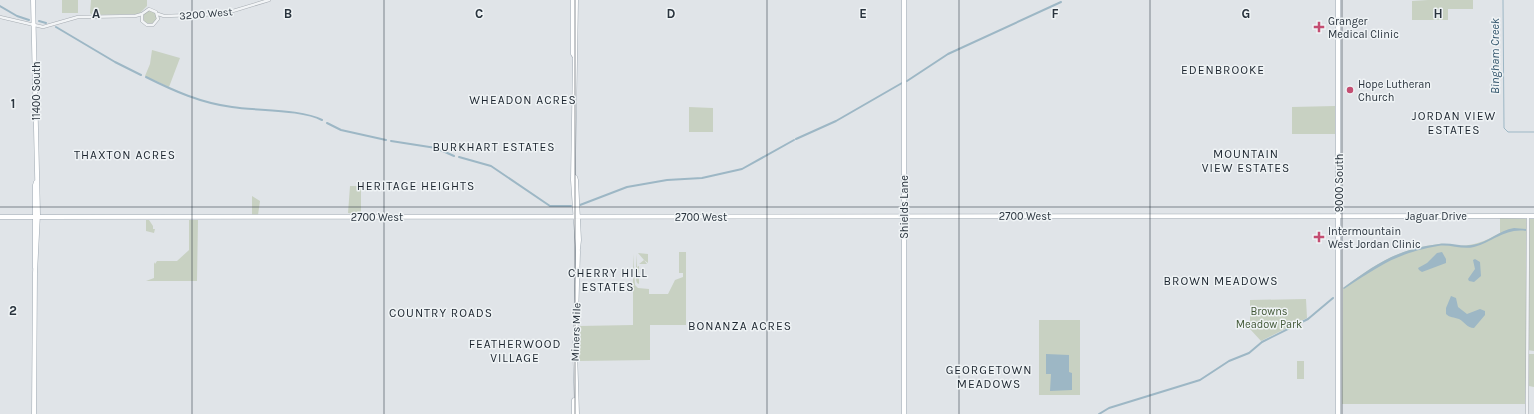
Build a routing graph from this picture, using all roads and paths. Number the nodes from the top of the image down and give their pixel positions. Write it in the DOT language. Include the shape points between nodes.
graph roads {
  1 [pos="33,0"];
  2 [pos="269,0"];
  3 [pos="573,0"];
  4 [pos="576,0"];
  5 [pos="904,0"];
  6 [pos="1338,0"];
  7 [pos="142,14"];
  8 [pos="157,14"];
  9 [pos="135,16"];
  10 [pos="164,16"];
  11 [pos="0,17"];
  12 [pos="141,19"];
  13 [pos="158,19"];
  14 [pos="35,26"];
  15 [pos="575,57"];
  16 [pos="577,216"];
  17 [pos="904,216"];
  18 [pos="1339,216"];
  19 [pos="1528,216"];
  20 [pos="1534,216"];
  21 [pos="0,217"];
  22 [pos="36,217"];
  23 [pos="575,393"];
  24 [pos="34,414"];
  25 [pos="574,414"];
  26 [pos="577,414"];
  27 [pos="904,414"];
  28 [pos="1338,414"];
  29 [pos="1527,414"];
  1 -- 14 [label="main road, 11400 South"];
  2 -- 10 [label="street, 3200 West" via="223,14"];
  3 -- 15 [label="main road"];
  4 -- 15 [label="main road"];
  5 -- 17 [label="main road, Shields Lane"];
  6 -- 18 [label="main road, 9000 South"];
  7 -- 8 [label="street, 3200 West" via="149,9"];
  7 -- 9 [label="street, 3200 West"];
  7 -- 12 [label="street"];
  8 -- 10 [label="street, 3200 West"];
  8 -- 13 [label="street"];
  9 -- 12 [label="street, 3200 West"];
  9 -- 14 [label="street, 3200 West" via="78,17 50,26"];
  10 -- 13 [label="street, 3200 West"];
  11 -- 14 [label="street, 3200 West"];
  12 -- 13 [label="street, 3200 West" via="150,26"];
  14 -- 22 [label="main road, 11400 South" via="38,185"];
  15 -- 16 [label="main road, Miners Mile" via="573,184"];
  16 -- 17 [label="main road, 2700 West"];
  16 -- 22 [label="main road, 2700 West"];
  16 -- 23 [label="main road, Miners Mile"];
  17 -- 18 [label="main road, 2700 West"];
  17 -- 27 [label="main road, Shields Lane"];
  18 -- 19 [label="main road, Jaguar Drive"];
  18 -- 28 [label="main road, 9000 South"];
  19 -- 20 [label="main road, Jaguar Drive"];
  19 -- 29 [label="street"];
  21 -- 22 [label="main road, 2700 West"];
  22 -- 24 [label="main road, 11400 South"];
  23 -- 25 [label="main road"];
  23 -- 26 [label="main road, Miners Mile"];
}
